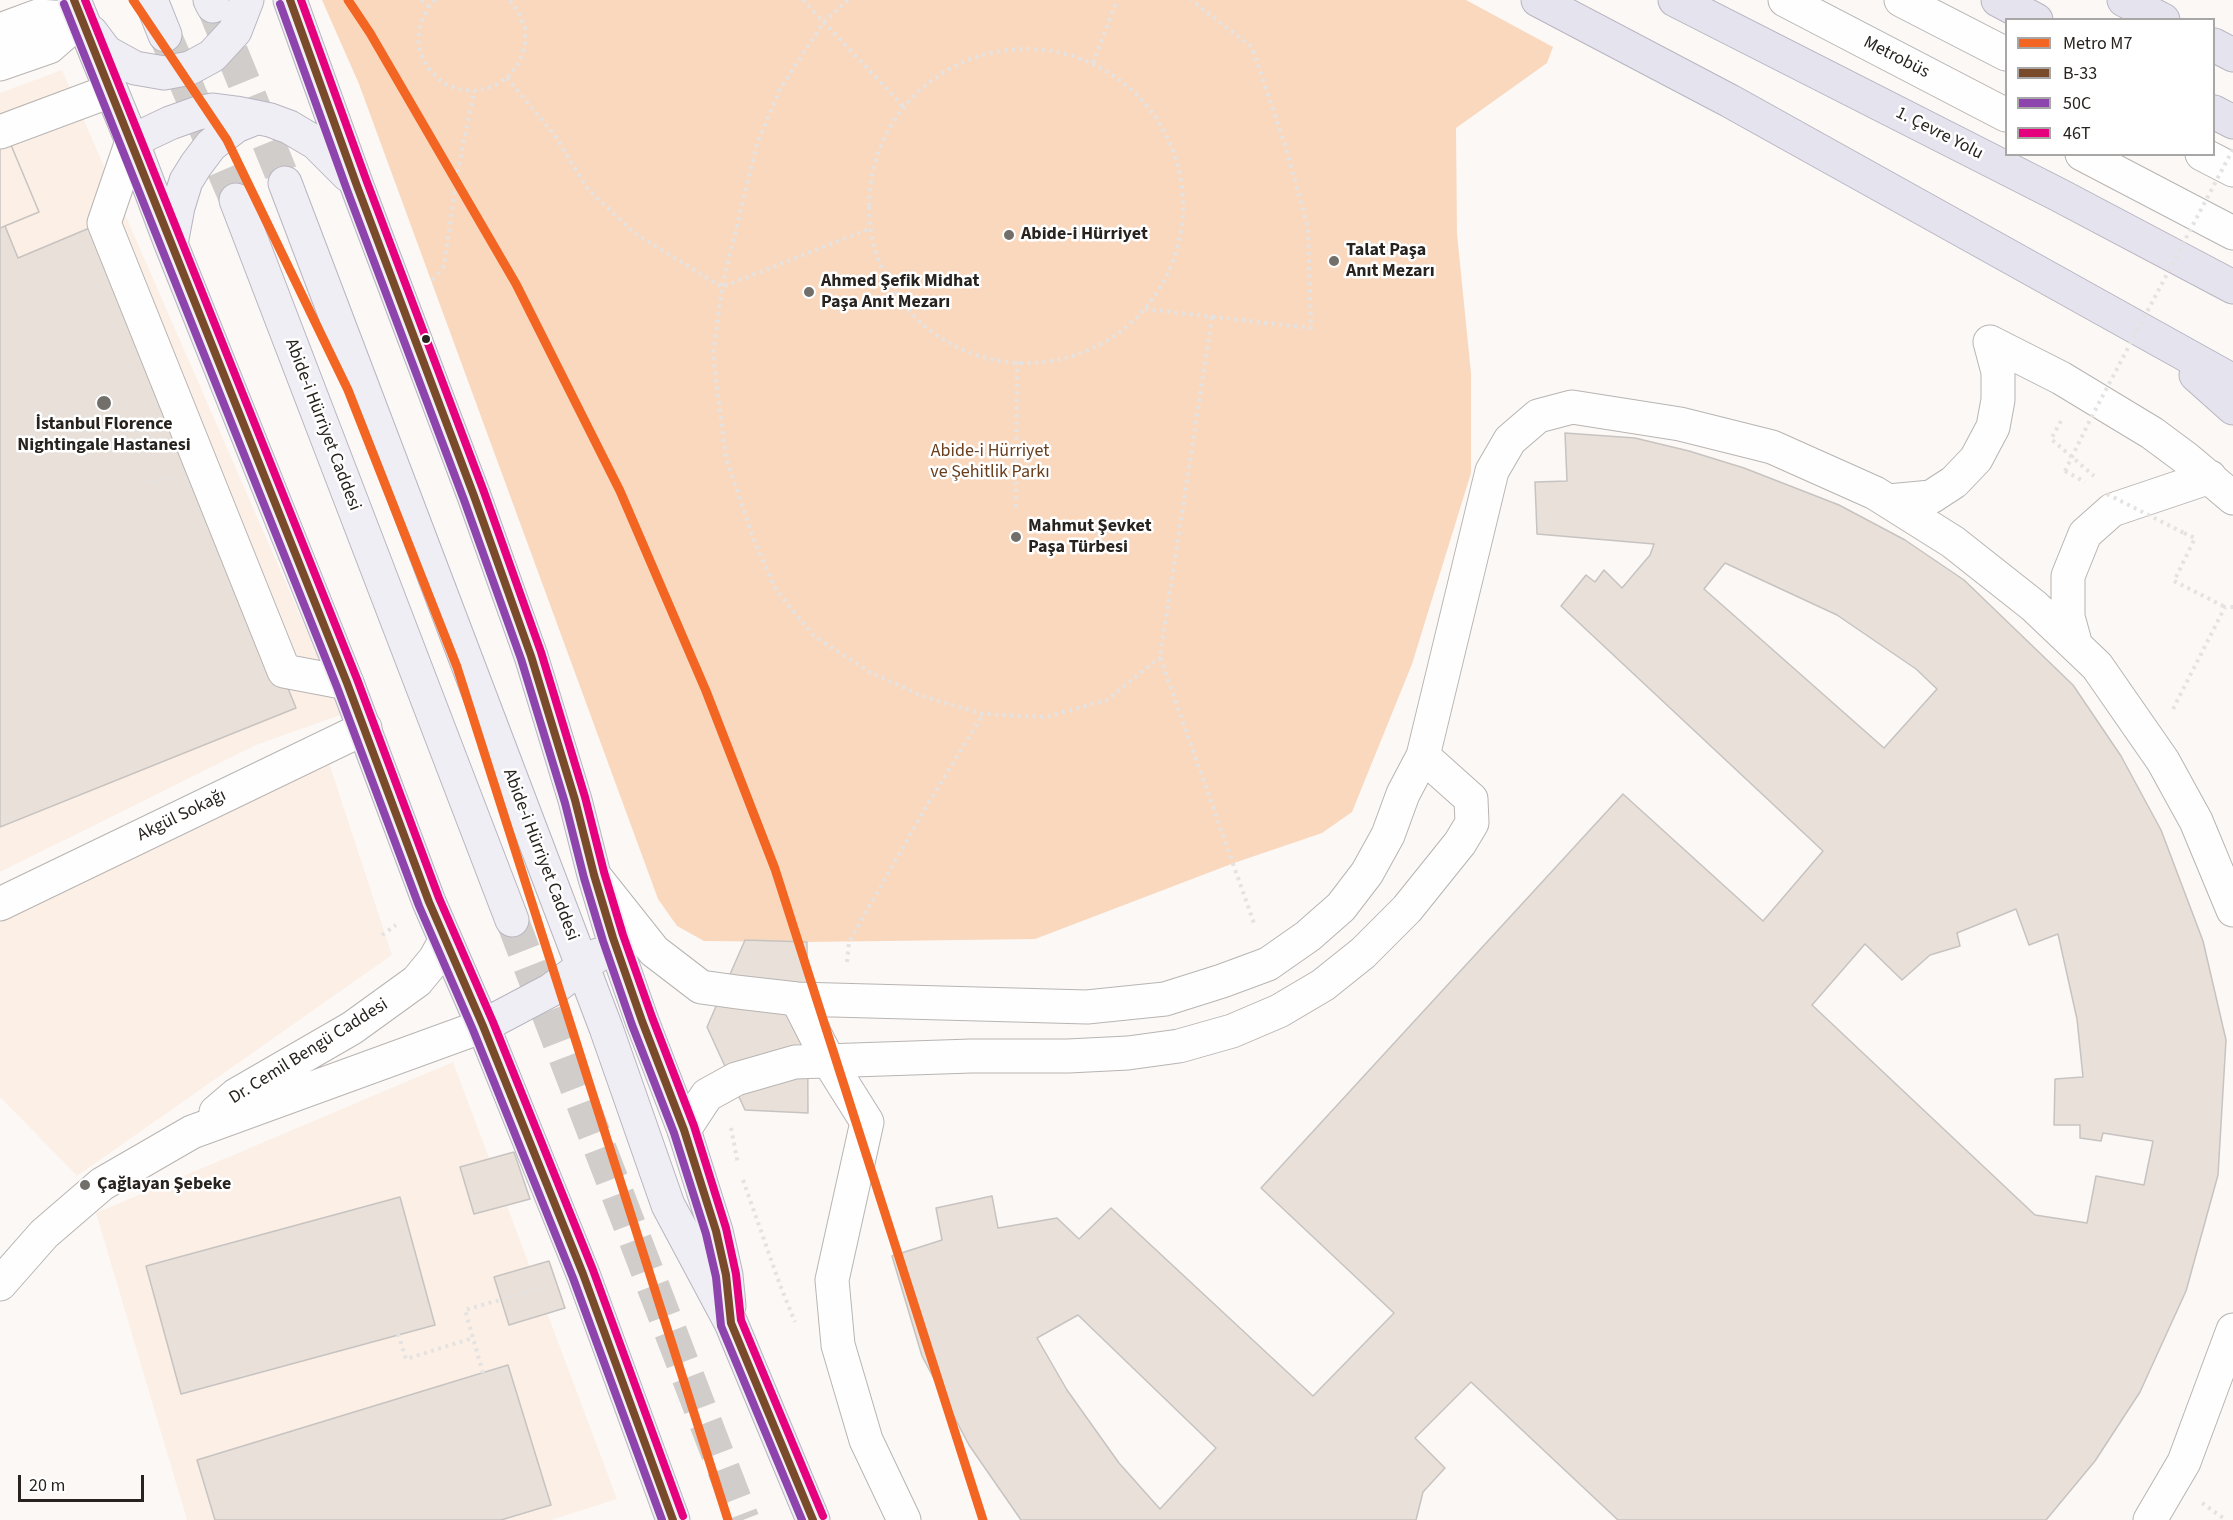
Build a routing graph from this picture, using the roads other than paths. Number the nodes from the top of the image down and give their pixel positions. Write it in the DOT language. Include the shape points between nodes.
graph roads {
  1 [pos="151,0"];
  2 [pos="248,0"];
  3 [pos="290,0"];
  4 [pos="1512,0"];
  5 [pos="1538,0"];
  6 [pos="1675,0"];
  7 [pos="1785,0"];
  8 [pos="1901,0"];
  9 [pos="1998,0"];
  10 [pos="2124,0"];
  11 [pos="78,9"];
  12 [pos="2032,18"];
  13 [pos="2159,18"];
  14 [pos="1590,28"];
  15 [pos="0,30"];
  16 [pos="165,35"];
  17 [pos="2215,46"];
  18 [pos="2005,53"];
  19 [pos="2233,55"];
  20 [pos="0,64"];
  21 [pos="110,91"];
  22 [pos="2215,113"];
  23 [pos="2005,114"];
  24 [pos="255,118"];
  25 [pos="2233,122"];
  26 [pos="0,132"];
  27 [pos="132,141"];
  28 [pos="2086,156"];
  29 [pos="2206,156"];
  30 [pos="2233,170"];
  31 [pos="285,183"];
  32 [pos="357,186"];
  33 [pos="236,200"];
  34 [pos="2233,233"];
  35 [pos="171,244"];
  36 [pos="2233,287"];
  37 [pos="2159,341"];
  38 [pos="2233,381"];
  39 [pos="2233,408"];
  40 [pos="2221,488"];
  41 [pos="1888,501"];
  42 [pos="2076,646"];
  43 [pos="347,683"];
  44 [pos="364,728"];
  45 [pos="1423,756"];
  46 [pos="594,875"];
  47 [pos="0,904"];
  48 [pos="2233,910"];
  49 [pos="512,920"];
  50 [pos="613,938"];
  51 [pos="445,941"];
  52 [pos="583,968"];
  53 [pos="797,999"];
  54 [pos="483,1026"];
  55 [pos="828,1060"];
  56 [pos="684,1130"];
  57 [pos="192,1132"];
  58 [pos="0,1284"];
  59 [pos="730,1323"];
  60 [pos="2233,1330"];
  61 [pos="673,1520"];
  62 [pos="813,1520"];
  63 [pos="904,1520"];
  64 [pos="2150,1520"];
  1 -- 16 [label="main road"];
  2 -- 11 [label="main road" via="235,31 212,56 190,68 164,73 135,68 106,52"];
  3 -- 32 [label="main road"];
  4 -- 14 [label="highway"];
  5 -- 14 [label="highway"];
  6 -- 36 [label="highway, 1. Çevre Yolu"];
  7 -- 23 [label="street, Metrobüs"];
  8 -- 18 [label="street"];
  9 -- 12 [label="highway"];
  10 -- 13 [label="highway"];
  11 -- 15 [label="street" via="38,16"];
  11 -- 20 [label="street" via="49,47"];
  11 -- 21 [label="main road"];
  14 -- 37 [label="highway" via="1730,101"];
  17 -- 19 [label="highway"];
  21 -- 26 [label="street"];
  21 -- 27 [label="main road"];
  22 -- 25 [label="highway"];
  24 -- 27 [label="main road" via="213,110"];
  24 -- 32 [label="main road" via="289,127 316,143"];
  24 -- 35 [label="main road" via="236,126 211,145 196,165 186,181"];
  27 -- 35 [label="main road"];
  27 -- 43 [label="street" via="104,223 284,671"];
  28 -- 34 [label="street"];
  29 -- 30 [label="street"];
  31 -- 52 [label="main road, Abide-i Hürriyet Caddesi"];
  32 -- 46 [label="main road" via="531,656"];
  33 -- 49 [label="main road, Abide-i Hürriyet Caddesi"];
  35 -- 43 [label="main road"];
  37 -- 38 [label="highway"];
  37 -- 39 [label="highway"];
  40 -- 41 [label="street" via="2152,433 2061,378 1990,342 1998,372 1998,400 1993,427 1976,459 1954,482 1931,497"];
  40 -- 42 [label="street" via="2112,510 2085,534 2068,576 2068,617"];
  41 -- 42 [label="street" via="1953,542 2034,606"];
  41 -- 45 [label="street" via="1772,447 1680,424 1572,407 1538,416 1510,440 1492,471"];
  42 -- 48 [label="street" via="2097,666 2154,747 2196,821"];
  43 -- 44 [label="main road"];
  44 -- 47 [label="street, Akgül Sokağı"];
  44 -- 51 [label="main road"];
  45 -- 53 [label="street" via="1367,873 1341,907 1268,964 1165,999 1087,1007"];
  45 -- 55 [label="street" via="1471,799 1472,823 1407,909 1363,953 1323,986 1279,1011 1232,1031 1179,1046 1128,1053"];
  46 -- 50 [label="main road"];
  46 -- 53 [label="street" via="654,951 701,987"];
  50 -- 52 [label="main road"];
  50 -- 56 [label="main road"];
  51 -- 54 [label="main road"];
  51 -- 57 [label="street, Dr. Cemil Bengü Caddesi" via="417,981 352,1028 236,1095"];
  52 -- 54 [label="main road"];
  52 -- 59 [label="main road, Abide-i Hürriyet Caddesi" via="668,1205"];
  53 -- 55 [label="street"];
  54 -- 57 [label="street, Dr. Cemil Bengü Caddesi"];
  54 -- 61 [label="main road" via="586,1283"];
  55 -- 56 [label="street" via="795,1062 736,1079 706,1095"];
  55 -- 63 [label="street" via="867,1122 832,1280 838,1344 866,1440"];
  56 -- 59 [label="main road" via="716,1232 726,1275"];
  57 -- 58 [label="street, Dr. Cemil Bengü Caddesi" via="102,1184 44,1234"];
  59 -- 62 [label="main road, Abide-i Hürriyet Caddesi"];
  60 -- 64 [label="street" via="2184,1462"];
}
